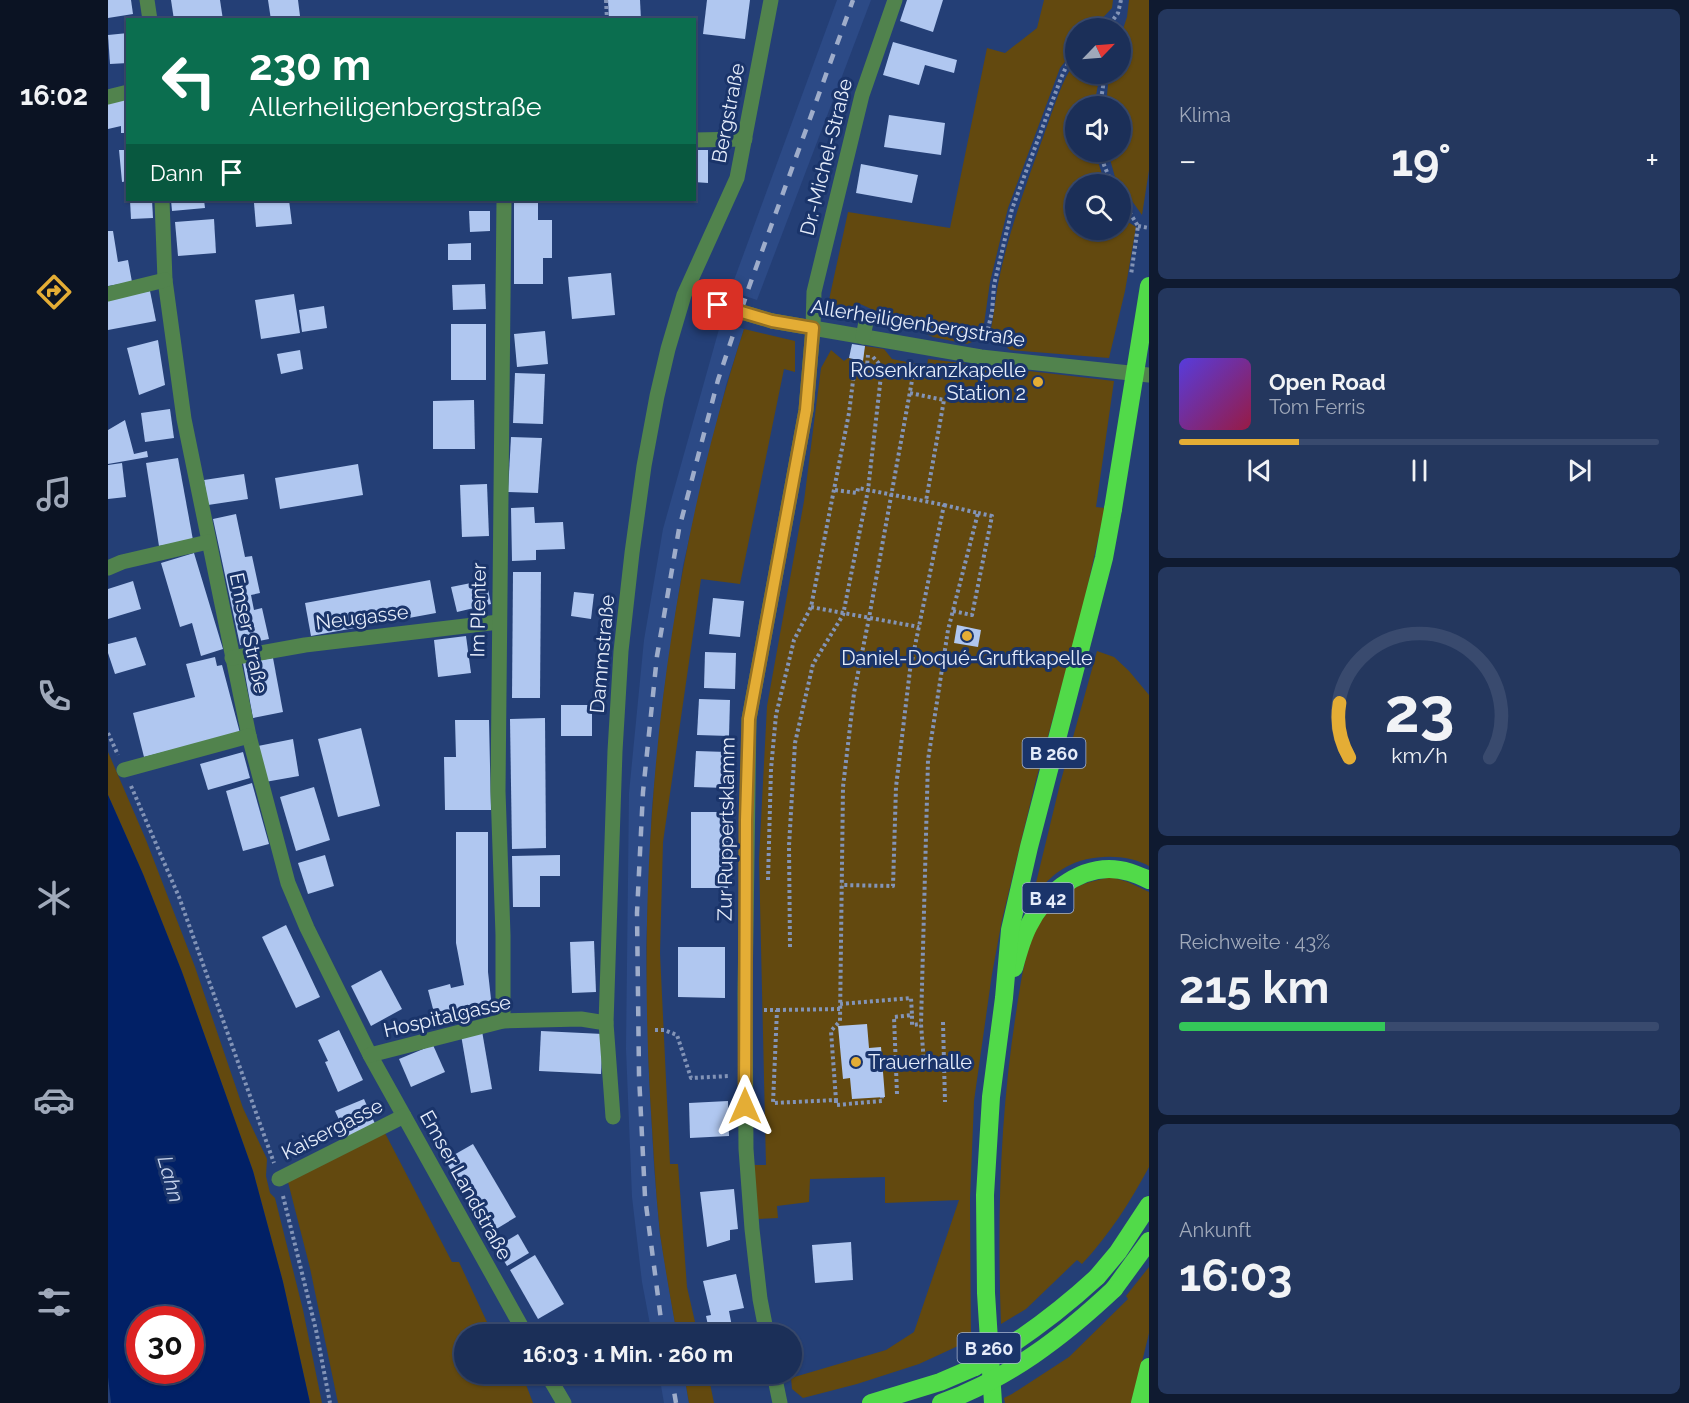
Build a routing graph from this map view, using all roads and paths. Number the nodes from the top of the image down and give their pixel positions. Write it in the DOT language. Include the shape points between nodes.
graph roads {
  1 [pos="147,0"];
  2 [pos="606,0"];
  3 [pos="771,0"];
  4 [pos="895,0"];
  5 [pos="1121,0"];
  6 [pos="150,18"];
  7 [pos="607,18"];
  8 [pos="1116,18"];
  9 [pos="1065,69"];
  10 [pos="126,92"];
  11 [pos="108,97"];
  12 [pos="745,139"];
  13 [pos="696,140"];
  14 [pos="162,201"];
  15 [pos="504,201"];
  16 [pos="1131,215"];
  17 [pos="1149,228"];
  18 [pos="165,280"];
  19 [pos="1149,286"];
  20 [pos="108,294"];
  21 [pos="684,295"];
  22 [pos="813,328"];
  23 [pos="918,346"];
  24 [pos="981,357"];
  25 [pos="882,367"];
  26 [pos="914,375"];
  27 [pos="1149,375"];
  28 [pos="910,393"];
  29 [pos="835,489"];
  30 [pos="868,490"];
  31 [pos="892,495"];
  32 [pos="926,501"];
  33 [pos="944,505"];
  34 [pos="978,513"];
  35 [pos="208,542"];
  36 [pos="108,568"];
  37 [pos="811,607"];
  38 [pos="953,611"];
  39 [pos="843,615"];
  40 [pos="869,618"];
  41 [pos="499,621"];
  42 [pos="919,627"];
  43 [pos="948,633"];
  44 [pos="955,635"];
  45 [pos="232,658"];
  46 [pos="108,733"];
  47 [pos="249,736"];
  48 [pos="124,770"];
  49 [pos="1149,880"];
  50 [pos="767,885"];
  51 [pos="841,885"];
  52 [pos="790,947"];
  53 [pos="1004,998"];
  54 [pos="764,999"];
  55 [pos="840,1006"];
  56 [pos="764,1010"];
  57 [pos="777,1010"];
  58 [pos="912,1016"];
  59 [pos="503,1021"];
  60 [pos="765,1021"];
  61 [pos="943,1022"];
  62 [pos="606,1023"];
  63 [pos="921,1024"];
  64 [pos="655,1030"];
  65 [pos="369,1055"];
  66 [pos="945,1063"];
  67 [pos="745,1076"];
  68 [pos="897,1094"];
  69 [pos="882,1097"];
  70 [pos="836,1100"];
  71 [pos="945,1102"];
  72 [pos="404,1116"];
  73 [pos="613,1117"];
  74 [pos="279,1179"];
  75 [pos="1149,1205"];
  76 [pos="1149,1241"];
  77 [pos="519,1324"];
  78 [pos="765,1324"];
  79 [pos="1149,1367"];
  80 [pos="553,1384"];
  81 [pos="776,1384"];
  82 [pos="330,1403"];
  83 [pos="564,1403"];
  84 [pos="780,1403"];
  85 [pos="871,1403"];
  86 [pos="941,1403"];
  87 [pos="993,1403"];
  88 [pos="1140,1403"];
  1 -- 6 [label="street"];
  2 -- 7 [label="path"];
  3 -- 12 [label="street, Bergstraße"];
  4 -- 22 [label="street, Dr.-Michel-Straße" via="862,95 814,292"];
  5 -- 8 [label="path"];
  9 -- 24 [label="path" via="1012,209"];
  10 -- 11 [label="street"];
  12 -- 13 [label="street"];
  12 -- 21 [label="street, Bergstraße" via="737,178"];
  14 -- 18 [label="street, Emser Straße"];
  15 -- 41 [label="street, Im Plenter"];
  16 -- 17 [label="path" via="1138,226"];
  18 -- 20 [label="street"];
  18 -- 35 [label="street, Emser Straße" via="184,419"];
  19 -- 53 [label="highway, B 260, bridge" via="1104,558 1010,930"];
  21 -- 22 [label="street, Allerheiligenbergstraße, bridge" via="772,321"];
  21 -- 62 [label="street, Dammstraße" via="657,396 644,466 621,651"];
  22 -- 23 [label="street, Allerheiligenbergstraße" via="865,329"];
  22 -- 67 [label="street, Zur Ruppertsklamm" via="806,410 749,719"];
  23 -- 24 [label="street, Allerheiligenbergstraße"];
  23 -- 26 [label="path"];
  24 -- 27 [label="street, Allerheiligenbergstraße"];
  25 -- 26 [label="path"];
  25 -- 29 [label="path" via="868,352 867,366 855,365"];
  25 -- 30 [label="path"];
  26 -- 28 [label="path"];
  28 -- 31 [label="path"];
  28 -- 32 [label="path" via="944,400"];
  29 -- 30 [label="path" via="857,493 858,488"];
  29 -- 37 [label="path"];
  30 -- 31 [label="path"];
  30 -- 39 [label="path"];
  31 -- 32 [label="path"];
  31 -- 40 [label="path"];
  32 -- 33 [label="path"];
  33 -- 34 [label="path"];
  33 -- 42 [label="path"];
  34 -- 38 [label="path"];
  34 -- 38 [label="path" via="992,516 972,615"];
  35 -- 36 [label="street"];
  35 -- 45 [label="street, Emser Straße"];
  37 -- 39 [label="path"];
  37 -- 50 [label="path" via="794,640 776,715"];
  38 -- 43 [label="path"];
  39 -- 40 [label="path"];
  39 -- 52 [label="path" via="813,664 795,744 789,857"];
  40 -- 42 [label="path"];
  40 -- 51 [label="path" via="854,693 845,775"];
  41 -- 45 [label="street, Neugasse"];
  41 -- 59 [label="street, Im Plenter"];
  42 -- 51 [label="path" via="896,787 893,886"];
  43 -- 44 [label="path"];
  43 -- 63 [label="path" via="928,760"];
  45 -- 47 [label="street, Emser Straße"];
  46 -- 48 [label="path"];
  47 -- 48 [label="street"];
  47 -- 65 [label="street, Emser Straße" via="288,883"];
  48 -- 74 [label="path" via="179,897"];
  49 -- 53 [label="highway, B 42" via="1108,869 1064,884 1030,922"];
  51 -- 55 [label="path"];
  53 -- 87 [label="highway, B 260" via="991,1097 985,1195"];
  54 -- 56 [label="path"];
  55 -- 57 [label="path"];
  55 -- 58 [label="path" via="911,998"];
  55 -- 70 [label="path" via="840,1021 831,1031"];
  56 -- 57 [label="path"];
  56 -- 60 [label="path"];
  57 -- 70 [label="path" via="773,1103"];
  58 -- 63 [label="path" via="912,1025"];
  58 -- 68 [label="path" via="894,1017"];
  59 -- 62 [label="street, Hospitalgasse" via="581,1019"];
  59 -- 65 [label="street, Hospitalgasse"];
  61 -- 66 [label="path"];
  62 -- 73 [label="street, Dammstraße"];
  63 -- 66 [label="path" via="924,1063"];
  64 -- 67 [label="path" via="677,1035 691,1078"];
  65 -- 72 [label="street, Emser Landstraße"];
  66 -- 71 [label="path"];
  67 -- 78 [label="street, Zur Ruppertsklamm" via="752,1229"];
  69 -- 70 [label="path" via="882,1101 836,1105"];
  72 -- 74 [label="street, Kaisergasse"];
  72 -- 77 [label="street, Emser Landstraße"];
  74 -- 82 [label="path"];
  75 -- 85 [label="highway, bridge" via="1097,1277 1035,1331 995,1356 940,1382"];
  76 -- 86 [label="highway, bridge" via="1114,1289 1060,1336 984,1385"];
  79 -- 88 [label="highway"];
  80 -- 83 [label="street"];
  81 -- 84 [label="street"];
}
